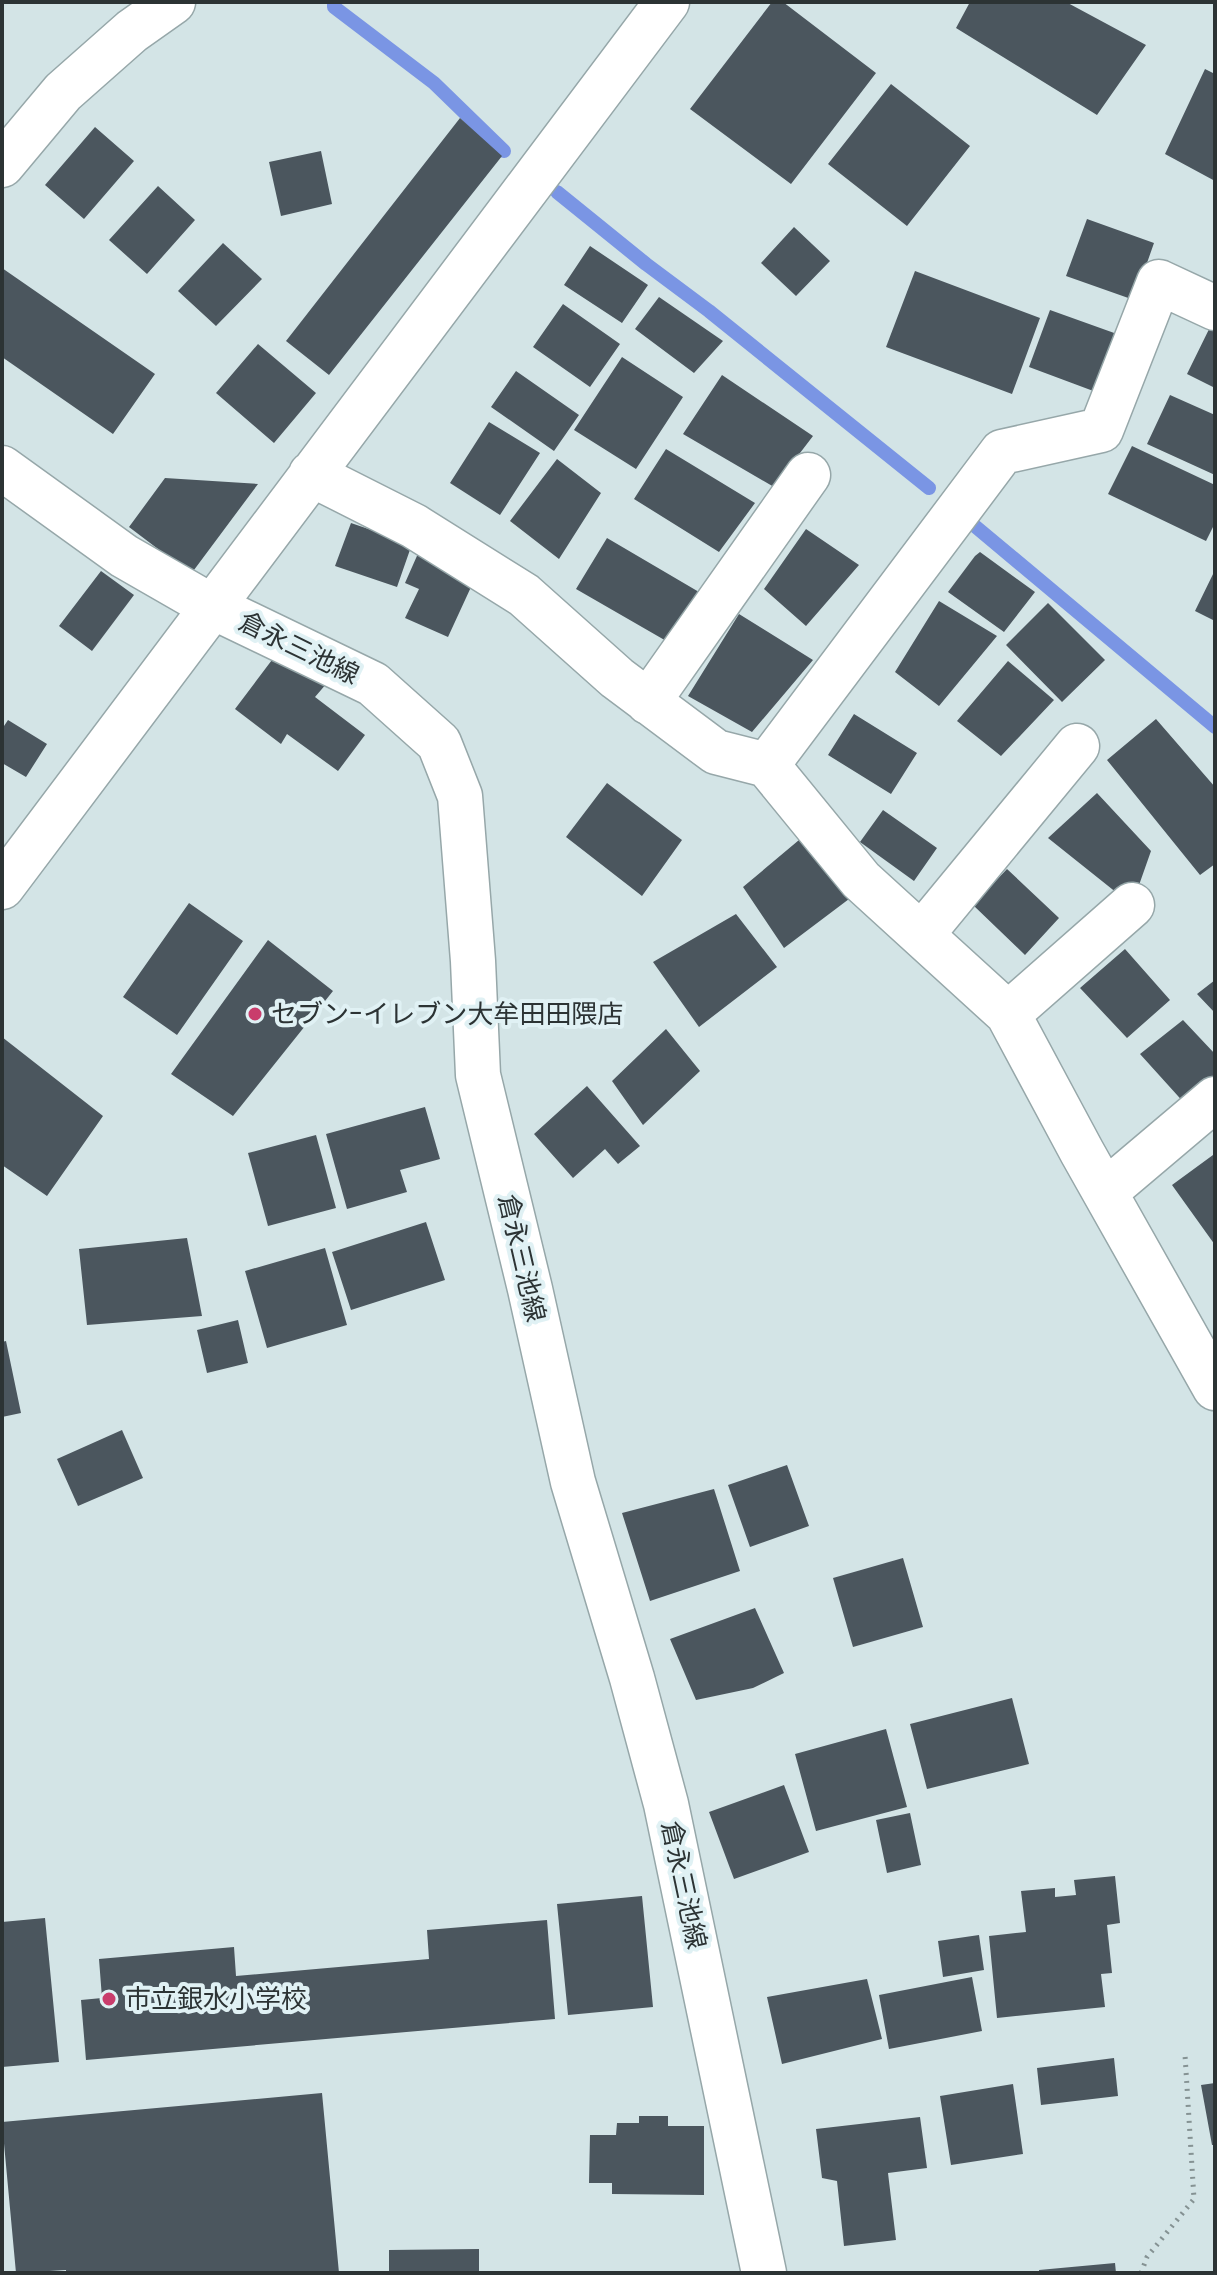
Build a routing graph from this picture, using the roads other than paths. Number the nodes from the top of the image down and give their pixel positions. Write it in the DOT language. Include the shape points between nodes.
graph roads {
  1 [pos="173,2"];
  2 [pos="667,2"];
  3 [pos="2,165"];
  4 [pos="1215,308"];
  5 [pos="2,468"];
  6 [pos="311,474"];
  7 [pos="808,475"];
  8 [pos="211,606"];
  9 [pos="648,702"];
  10 [pos="1077,746"];
  11 [pos="767,765"];
  12 [pos="2,887"];
  13 [pos="1132,905"];
  14 [pos="922,934"];
  15 [pos="1008,1014"];
  16 [pos="1215,1099"];
  17 [pos="1105,1192"];
  18 [pos="1215,1388"];
  19 [pos="764,2273"];
  1 -- 3 [label="street" via="63,92"];
  2 -- 6 [label="street"];
  4 -- 11 [label="street" via="1159,282 1101,430 1002,452"];
  5 -- 8 [label="street, 倉永三池線" via="124,556"];
  6 -- 8 [label="street"];
  6 -- 9 [label="street" via="414,526 524,595"];
  7 -- 9 [label="street"];
  8 -- 12 [label="street"];
  8 -- 19 [label="street, 倉永三池線" via="373,684 439,743 460,796 478,1075 573,1482 666,1804"];
  9 -- 11 [label="street" via="716,752"];
  10 -- 14 [label="street"];
  11 -- 14 [label="street" via="861,880"];
  13 -- 15 [label="street"];
  14 -- 15 [label="street"];
  15 -- 17 [label="street"];
  16 -- 17 [label="street"];
  17 -- 18 [label="street"];
}
